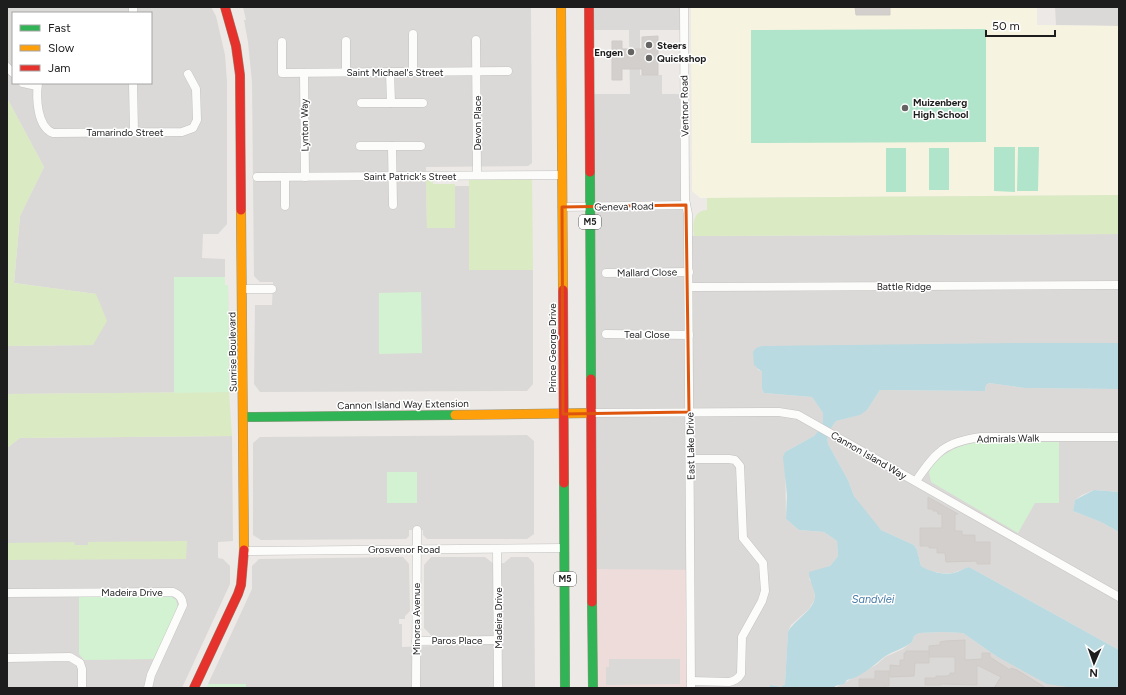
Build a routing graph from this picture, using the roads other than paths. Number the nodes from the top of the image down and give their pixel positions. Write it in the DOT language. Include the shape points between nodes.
graph roads {
  1 [pos="225,7"];
  2 [pos="561,7"];
  3 [pos="589,7"];
  4 [pos="684,7"];
  5 [pos="413,34"];
  6 [pos="476,40"];
  7 [pos="346,41"];
  8 [pos="282,42"];
  9 [pos="477,71"];
  10 [pos="508,71"];
  11 [pos="346,72"];
  12 [pos="390,72"];
  13 [pos="413,72"];
  14 [pos="304,73"];
  15 [pos="188,74"];
  16 [pos="38,84"];
  17 [pos="134,84"];
  18 [pos="361,103"];
  19 [pos="391,103"];
  20 [pos="423,103"];
  21 [pos="134,132"];
  22 [pos="360,146"];
  23 [pos="392,146"];
  24 [pos="421,146"];
  25 [pos="477,175"];
  26 [pos="562,175"];
  27 [pos="393,176"];
  28 [pos="257,177"];
  29 [pos="285,177"];
  30 [pos="305,177"];
  31 [pos="393,205"];
  32 [pos="686,205"];
  33 [pos="285,206"];
  34 [pos="562,207"];
  35 [pos="590,207"];
  36 [pos="689,272"];
  37 [pos="606,273"];
  38 [pos="1119,285"];
  39 [pos="689,287"];
  40 [pos="242,289"];
  41 [pos="272,289"];
  42 [pos="606,334"];
  43 [pos="689,334"];
  44 [pos="689,412"];
  45 [pos="592,413"];
  46 [pos="563,414"];
  47 [pos="244,417"];
  48 [pos="1119,437"];
  49 [pos="690,459"];
  50 [pos="916,481"];
  51 [pos="416,530"];
  52 [pos="564,548"];
  53 [pos="416,549"];
  54 [pos="497,549"];
  55 [pos="244,551"];
  56 [pos="7,593"];
  57 [pos="1119,597"];
  58 [pos="498,640"];
  59 [pos="416,641"];
  60 [pos="7,658"];
  61 [pos="691,685"];
  62 [pos="82,688"];
  63 [pos="148,688"];
  64 [pos="194,688"];
  65 [pos="416,688"];
  66 [pos="498,688"];
  67 [pos="565,688"];
  68 [pos="593,688"];
  1 -- 40 [label="main road, Sunrise Boulevard" via="236,46 240,75"];
  2 -- 26 [label="main road, Prince George Drive / M5"];
  3 -- 35 [label="main road, M5"];
  4 -- 32 [label="street, Ventnor Road"];
  5 -- 13 [label="street"];
  6 -- 9 [label="street, Devon Place"];
  7 -- 11 [label="street"];
  8 -- 14 [label="street, Saint Michael's Street" via="282,73"];
  9 -- 10 [label="street, Saint Michael's Street"];
  9 -- 13 [label="street, Saint Michael's Street"];
  9 -- 25 [label="street, Devon Place"];
  11 -- 12 [label="street, Saint Michael's Street"];
  11 -- 14 [label="street, Saint Michael's Street"];
  12 -- 13 [label="street, Saint Michael's Street"];
  12 -- 19 [label="street"];
  14 -- 30 [label="street, Lynton Way"];
  15 -- 21 [label="street, Tamarindo Street" via="196,89 196,120 193,128 182,132"];
  16 -- 21 [label="street, Tamarindo Street" via="40,119 48,131"];
  17 -- 21 [label="street"];
  18 -- 19 [label="street"];
  19 -- 20 [label="street"];
  22 -- 23 [label="street"];
  23 -- 24 [label="street"];
  23 -- 27 [label="street"];
  25 -- 26 [label="street, Saint Patrick's Street"];
  25 -- 27 [label="street, Saint Patrick's Street"];
  26 -- 34 [label="main road, Prince George Drive / M5"];
  27 -- 30 [label="street, Saint Patrick's Street"];
  27 -- 31 [label="street"];
  28 -- 29 [label="street, Saint Patrick's Street"];
  29 -- 30 [label="street, Saint Patrick's Street"];
  29 -- 33 [label="street"];
  32 -- 35 [label="street, Geneva Road"];
  32 -- 36 [label="street, East Lake Drive"];
  34 -- 35 [label="street, Geneva Road"];
  34 -- 46 [label="main road, Prince George Drive / M5"];
  35 -- 45 [label="main road, M5"];
  36 -- 37 [label="street, Mallard Close"];
  36 -- 39 [label="street, East Lake Drive"];
  38 -- 39 [label="street, Battle Ridge"];
  39 -- 43 [label="street, East Lake Drive"];
  40 -- 41 [label="street"];
  40 -- 47 [label="main road, Sunrise Boulevard"];
  42 -- 43 [label="street, Teal Close"];
  43 -- 44 [label="street, East Lake Drive"];
  44 -- 45 [label="street, Cannon Island Way"];
  44 -- 49 [label="street, East Lake Drive"];
  44 -- 50 [label="street, Cannon Island Way" via="779,412 798,416"];
  45 -- 46 [label="main road, Cannon Island Way Extension"];
  45 -- 68 [label="main road, M5"];
  46 -- 47 [label="main road, Cannon Island Way Extension"];
  46 -- 52 [label="main road, Prince George Drive / M5"];
  47 -- 55 [label="main road, Sunrise Boulevard"];
  48 -- 50 [label="street, Admirals Walk" via="964,439 936,454"];
  49 -- 61 [label="street, East Lake Drive"];
  49 -- 61 [label="street" via="729,459 740,466 743,538 763,563 765,591 742,637 740,677 734,681"];
  50 -- 57 [label="street, Cannon Island Way"];
  51 -- 53 [label="street, Minorca Avenue"];
  52 -- 54 [label="street, Grosvenor Road"];
  52 -- 67 [label="main road, Prince George Drive / M5"];
  53 -- 54 [label="street, Grosvenor Road"];
  53 -- 55 [label="street, Grosvenor Road"];
  53 -- 59 [label="street, Minorca Avenue"];
  54 -- 58 [label="street, Madeira Drive"];
  55 -- 64 [label="main road, Sunrise Boulevard" via="238,594"];
  56 -- 63 [label="street, Madeira Drive" via="178,594 183,605 151,675"];
  58 -- 59 [label="street, Paros Place"];
  58 -- 66 [label="street, Madeira Drive"];
  59 -- 65 [label="street, Minorca Avenue"];
  60 -- 62 [label="street" via="70,657 80,663"];
}
